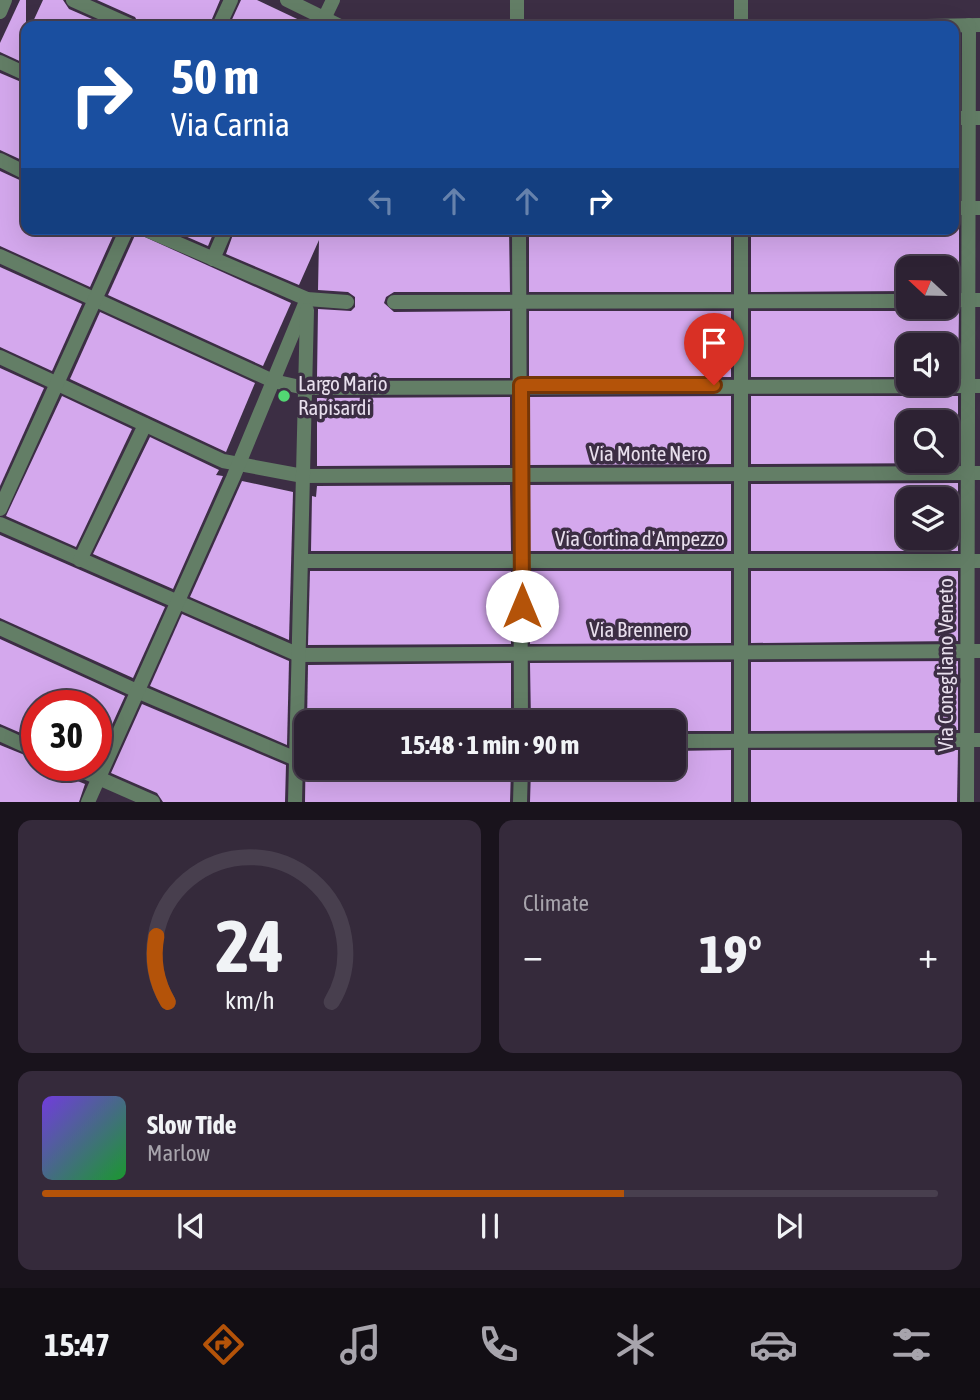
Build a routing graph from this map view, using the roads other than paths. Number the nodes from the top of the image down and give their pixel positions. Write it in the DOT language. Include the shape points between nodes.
graph roads {
  1 [pos="5,0"];
  2 [pos="73,0"];
  3 [pos="231,0"];
  4 [pos="287,0"];
  5 [pos="332,0"];
  6 [pos="517,0"];
  7 [pos="741,0"];
  8 [pos="0,12"];
  9 [pos="120,21"];
  10 [pos="221,21"];
  11 [pos="320,21"];
  12 [pos="322,21"];
  13 [pos="517,21"];
  14 [pos="741,21"];
  15 [pos="975,25"];
  16 [pos="0,62"];
  17 [pos="21,72"];
  18 [pos="968,118"];
  19 [pos="0,160"];
  20 [pos="21,170"];
  21 [pos="968,208"];
  22 [pos="124,235"];
  23 [pos="158,235"];
  24 [pos="223,235"];
  25 [pos="519,235"];
  26 [pos="741,235"];
  27 [pos="0,256"];
  28 [pos="213,259"];
  29 [pos="307,299"];
  30 [pos="95,300"];
  31 [pos="973,300"];
  32 [pos="519,301"];
  33 [pos="896,301"];
  34 [pos="346,302"];
  35 [pos="394,302"];
  36 [pos="741,302"];
  37 [pos="0,358"];
  38 [pos="266,378"];
  39 [pos="57,384"];
  40 [pos="521,385"];
  41 [pos="741,385"];
  42 [pos="974,386"];
  43 [pos="311,388"];
  44 [pos="145,425"];
  45 [pos="236,471"];
  46 [pos="974,473"];
  47 [pos="741,474"];
  48 [pos="522,475"];
  49 [pos="309,476"];
  50 [pos="0,509"];
  51 [pos="0,524"];
  52 [pos="80,560"];
  53 [pos="522,560"];
  54 [pos="741,560"];
  55 [pos="301,561"];
  56 [pos="974,561"];
  57 [pos="177,603"];
  58 [pos="0,628"];
  59 [pos="741,651"];
  60 [pos="974,651"];
  61 [pos="522,652"];
  62 [pos="299,655"];
  63 [pos="137,691"];
  64 [pos="300,710"];
  65 [pos="521,710"];
  66 [pos="0,734"];
  67 [pos="974,740"];
  68 [pos="686,741"];
  69 [pos="741,741"];
  70 [pos="21,744"];
  71 [pos="112,747"];
  72 [pos="294,757"];
  73 [pos="296,780"];
  74 [pos="521,780"];
  75 [pos="97,781"];
  76 [pos="105,781"];
  77 [pos="88,802"];
  78 [pos="153,802"];
  79 [pos="295,802"];
  80 [pos="520,802"];
  81 [pos="740,802"];
  82 [pos="967,802"];
  1 -- 8 [label="street"];
  2 -- 9 [label="street"];
  3 -- 10 [label="street"];
  4 -- 11 [label="street"];
  5 -- 12 [label="street"];
  6 -- 13 [label="street"];
  7 -- 14 [label="street"];
  15 -- 18 [label="street, Via Conegliano Veneto"];
  16 -- 17 [label="street"];
  18 -- 21 [label="street, Via Conegliano Veneto"];
  19 -- 20 [label="street"];
  21 -- 31 [label="street, Via Conegliano Veneto"];
  22 -- 30 [label="street"];
  23 -- 28 [label="street"];
  24 -- 28 [label="street"];
  25 -- 32 [label="street"];
  26 -- 36 [label="street"];
  27 -- 30 [label="street"];
  28 -- 29 [label="street"];
  29 -- 34 [label="street"];
  29 -- 38 [label="street"];
  29 -- 43 [label="street"];
  30 -- 38 [label="street"];
  30 -- 39 [label="street"];
  31 -- 42 [label="street, Via Conegliano Veneto"];
  32 -- 35 [label="street"];
  32 -- 36 [label="street"];
  32 -- 40 [label="street"];
  33 -- 36 [label="street"];
  36 -- 41 [label="street"];
  37 -- 39 [label="street, Via Monte Nero"];
  38 -- 43 [label="street"];
  38 -- 45 [label="street"];
  39 -- 44 [label="street, Via Monte Nero"];
  39 -- 50 [label="street"];
  40 -- 41 [label="street"];
  40 -- 43 [label="street"];
  40 -- 48 [label="street"];
  41 -- 42 [label="street"];
  41 -- 47 [label="street"];
  42 -- 46 [label="street, Via Conegliano Veneto"];
  43 -- 49 [label="street"];
  44 -- 45 [label="street, Via Monte Nero"];
  44 -- 52 [label="street"];
  45 -- 49 [label="street, Via Monte Nero"];
  45 -- 57 [label="street"];
  46 -- 47 [label="street, Via Monte Nero"];
  46 -- 56 [label="street, Via Conegliano Veneto"];
  47 -- 48 [label="street, Via Monte Nero"];
  47 -- 54 [label="street"];
  48 -- 49 [label="street, Via Monte Nero"];
  48 -- 53 [label="street"];
  49 -- 55 [label="street" via="303,492"];
  51 -- 52 [label="street"];
  52 -- 57 [label="street"];
  53 -- 54 [label="street, Via Cortina d'Ampezzo"];
  53 -- 55 [label="street, Via Cortina d'Ampezzo"];
  53 -- 61 [label="street"];
  54 -- 56 [label="street, Via Cortina d'Ampezzo"];
  54 -- 59 [label="street"];
  55 -- 62 [label="street"];
  56 -- 60 [label="street, Via Conegliano Veneto"];
  57 -- 62 [label="street"];
  57 -- 63 [label="street"];
  58 -- 63 [label="street"];
  59 -- 60 [label="street, Via Brennero"];
  59 -- 61 [label="street, Via Brennero"];
  59 -- 69 [label="street"];
  60 -- 67 [label="street, Via Conegliano Veneto"];
  61 -- 62 [label="street, Via Brennero"];
  61 -- 65 [label="street"];
  62 -- 64 [label="street"];
  63 -- 71 [label="street"];
  63 -- 72 [label="street"];
  66 -- 70 [label="street"];
  67 -- 69 [label="street"];
  67 -- 82 [label="street, Via Conegliano Veneto"];
  68 -- 69 [label="street"];
  69 -- 81 [label="street"];
  73 -- 79 [label="street"];
  74 -- 80 [label="street"];
  75 -- 77 [label="street"];
  76 -- 78 [label="street"];
}
